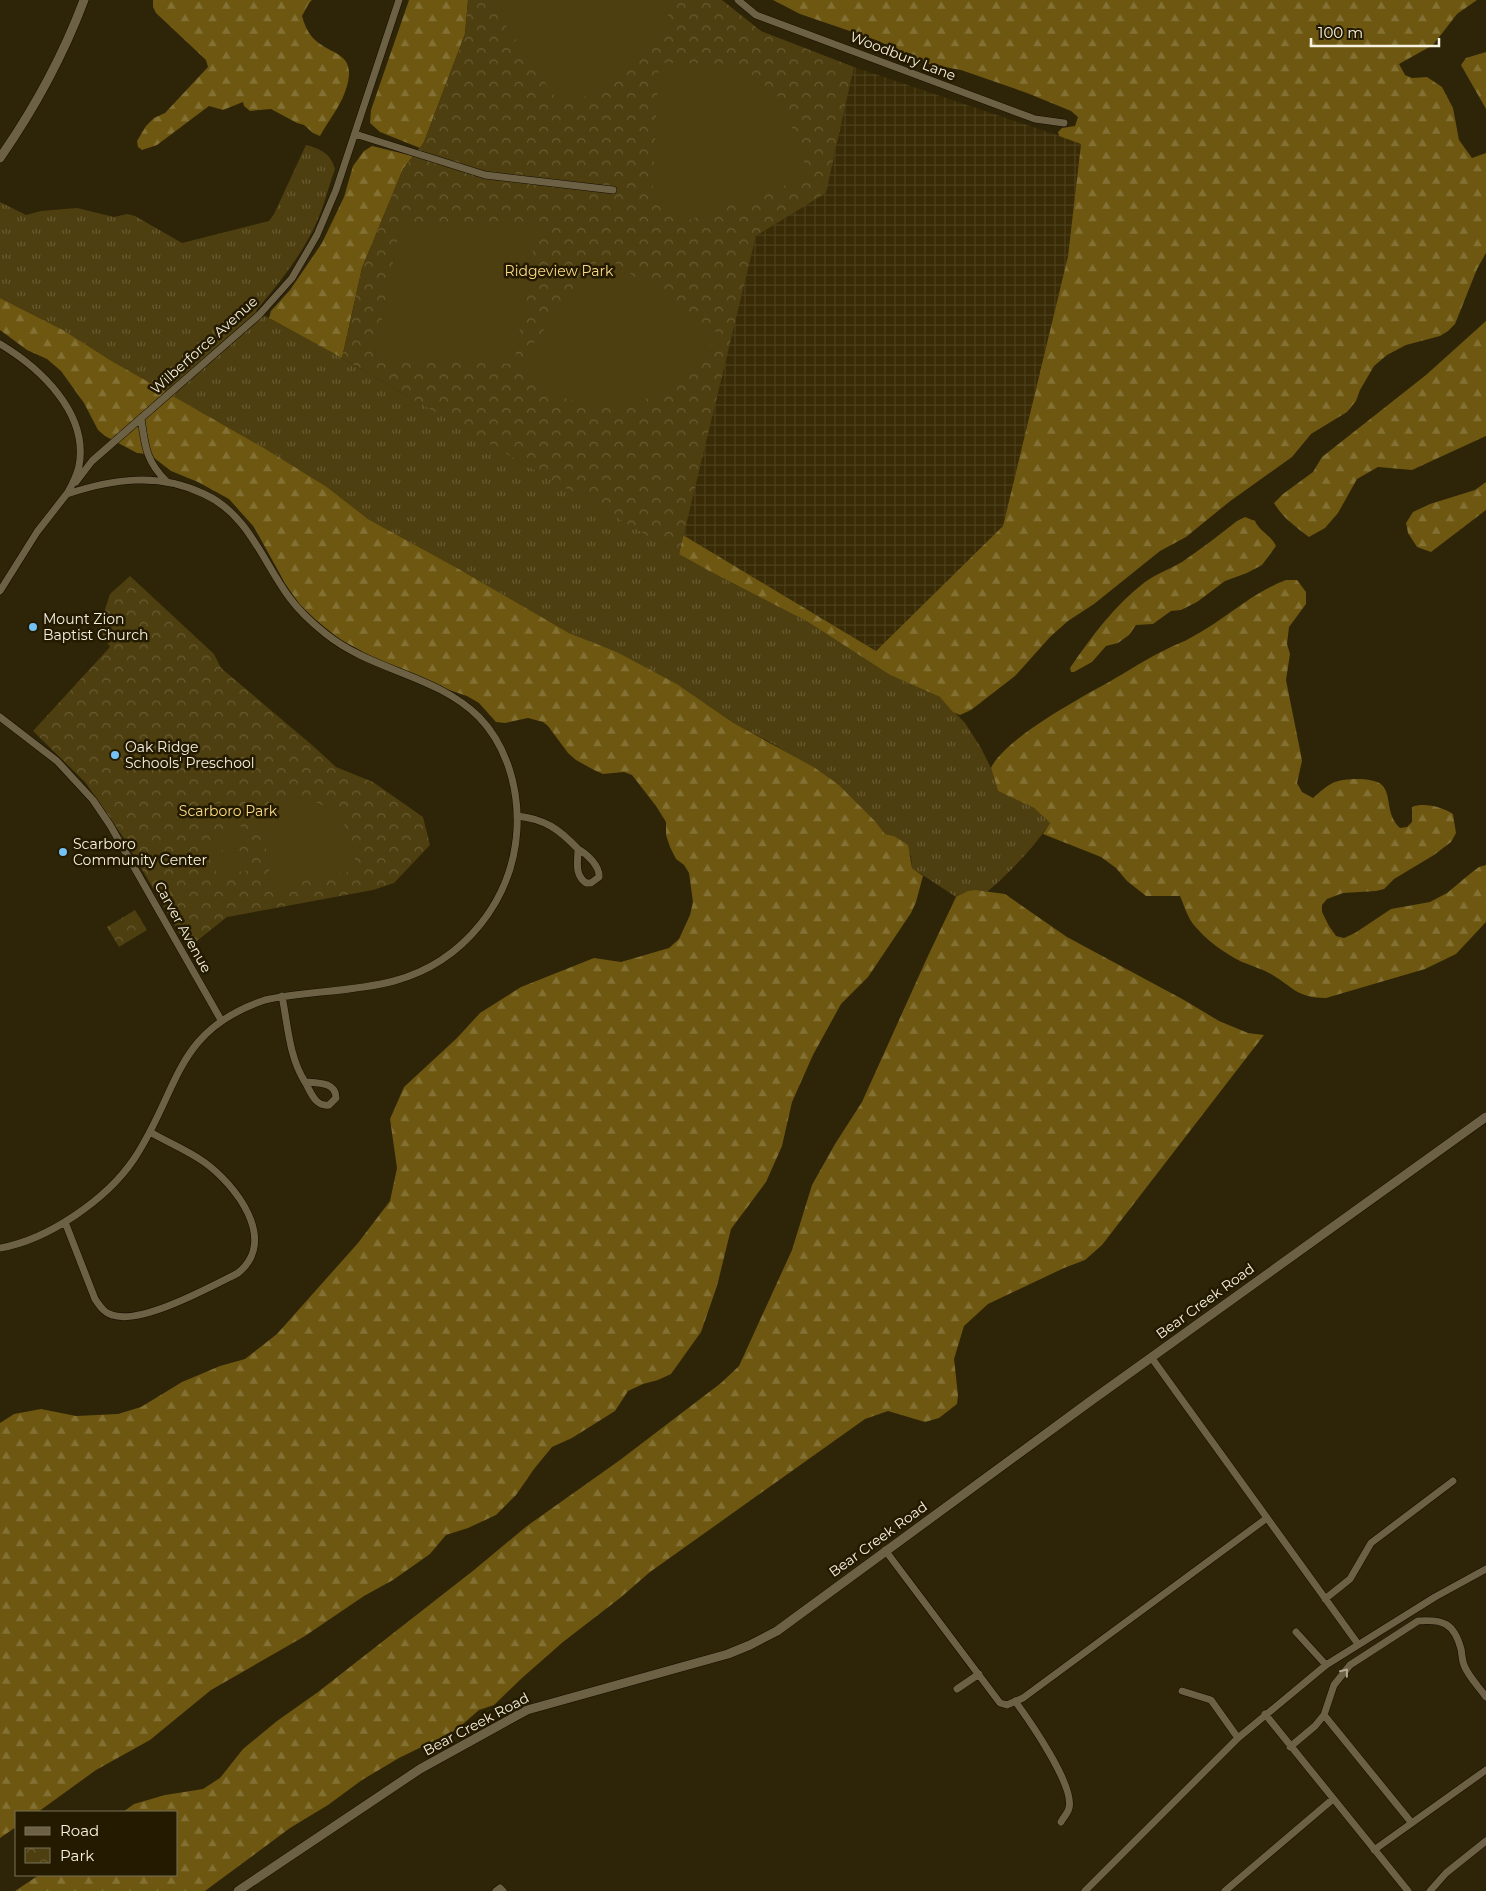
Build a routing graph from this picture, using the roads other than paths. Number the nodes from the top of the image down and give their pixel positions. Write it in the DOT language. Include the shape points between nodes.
graph roads {
  1 [pos="84,0"];
  2 [pos="400,0"];
  3 [pos="738,0"];
  4 [pos="1064,123"];
  5 [pos="355,134"];
  6 [pos="0,158"];
  7 [pos="613,190"];
  8 [pos="0,344"];
  9 [pos="141,418"];
  10 [pos="167,482"];
  11 [pos="67,494"];
  12 [pos="0,591"];
  13 [pos="0,717"];
  14 [pos="517,816"];
  15 [pos="578,849"];
  16 [pos="282,996"];
  17 [pos="221,1020"];
  18 [pos="305,1082"];
  19 [pos="1486,1117"];
  20 [pos="150,1132"];
  21 [pos="64,1222"];
  22 [pos="0,1248"];
  23 [pos="1151,1357"];
  24 [pos="1453,1481"];
  25 [pos="1267,1518"];
  26 [pos="885,1550"];
  27 [pos="1486,1570"];
  28 [pos="1325,1600"];
  29 [pos="1296,1632"];
  30 [pos="1358,1644"];
  31 [pos="1326,1665"];
  32 [pos="979,1674"];
  33 [pos="957,1689"];
  34 [pos="1182,1692"];
  35 [pos="1486,1697"];
  36 [pos="1015,1702"];
  37 [pos="1265,1714"];
  38 [pos="1324,1715"];
  39 [pos="1238,1738"];
  40 [pos="1290,1746"];
  41 [pos="1486,1770"];
  42 [pos="1334,1799"];
  43 [pos="1061,1822"];
  44 [pos="1411,1822"];
  45 [pos="1486,1841"];
  46 [pos="1374,1850"];
  47 [pos="1433,1890"];
  48 [pos="238,1891"];
  49 [pos="496,1891"];
  50 [pos="503,1891"];
  51 [pos="1085,1891"];
  52 [pos="1226,1891"];
  53 [pos="1408,1891"];
  1 -- 6 [label="street" via="66,45"];
  2 -- 5 [label="street, Wilberforce Avenue"];
  3 -- 4 [label="street, Woodbury Lane" via="756,15 1035,119"];
  5 -- 7 [label="street" via="485,175"];
  5 -- 9 [label="street, Wilberforce Avenue" via="317,235 292,278 259,315"];
  8 -- 11 [label="street" via="25,360 50,384 70,415 80,457"];
  9 -- 10 [label="street" via="149,460"];
  9 -- 11 [label="street, Wilberforce Avenue" via="92,462"];
  10 -- 11 [label="street" via="126,480 94,485"];
  10 -- 14 [label="street" via="204,494 234,515 250,532 300,611 331,638 369,660 445,693 480,719 505,756 514,785"];
  11 -- 12 [label="street, Wilberforce Avenue" via="37,532"];
  13 -- 17 [label="street, Carver Avenue" via="57,761 92,800 110,825"];
  14 -- 15 [label="street" via="549,823"];
  14 -- 16 [label="street" via="516,847 498,898 477,929 451,954 426,969 392,981"];
  15 -- 15 [label="street" via="579,876 586,883 595,881 599,877 598,868"];
  16 -- 17 [label="street" via="248,1005"];
  16 -- 18 [label="street" via="292,1055"];
  17 -- 20 [label="street" via="192,1049 178,1071"];
  18 -- 18 [label="street" via="320,1104 328,1105 336,1098 336,1091 330,1085"];
  19 -- 23 [label="street, Bear Creek Road"];
  20 -- 21 [label="street" via="134,1160 95,1200"];
  20 -- 21 [label="street" via="204,1162 224,1179 244,1207 252,1221 255,1236 254,1250 244,1268 196,1294 137,1316 110,1315 95,1299"];
  21 -- 22 [label="street" via="33,1238"];
  23 -- 25 [label="street"];
  23 -- 26 [label="street, Bear Creek Road"];
  24 -- 28 [label="street" via="1371,1543 1350,1579"];
  25 -- 28 [label="street"];
  25 -- 36 [label="street"];
  26 -- 32 [label="street"];
  26 -- 48 [label="street, Bear Creek Road" via="777,1631 750,1645 715,1658 527,1710 420,1770"];
  27 -- 30 [label="street"];
  28 -- 30 [label="street"];
  29 -- 31 [label="street"];
  30 -- 31 [label="street"];
  31 -- 37 [label="street"];
  32 -- 33 [label="street"];
  32 -- 36 [label="street" via="1000,1703"];
  34 -- 39 [label="street" via="1211,1700"];
  38 -- 35 [label="street, one-way" via="1334,1686 1350,1665 1418,1621 1445,1623 1456,1634 1464,1664"];
  36 -- 43 [label="street" via="1050,1753 1068,1797 1069,1808"];
  37 -- 39 [label="street"];
  37 -- 40 [label="street"];
  38 -- 40 [label="street"];
  38 -- 44 [label="street"];
  39 -- 51 [label="street"];
  40 -- 42 [label="street"];
  41 -- 44 [label="street"];
  42 -- 46 [label="street"];
  42 -- 52 [label="street"];
  44 -- 46 [label="street"];
  45 -- 47 [label="street" via="1446,1873"];
  46 -- 53 [label="street"];
  49 -- 50 [label="street" via="500,1888"];
}
